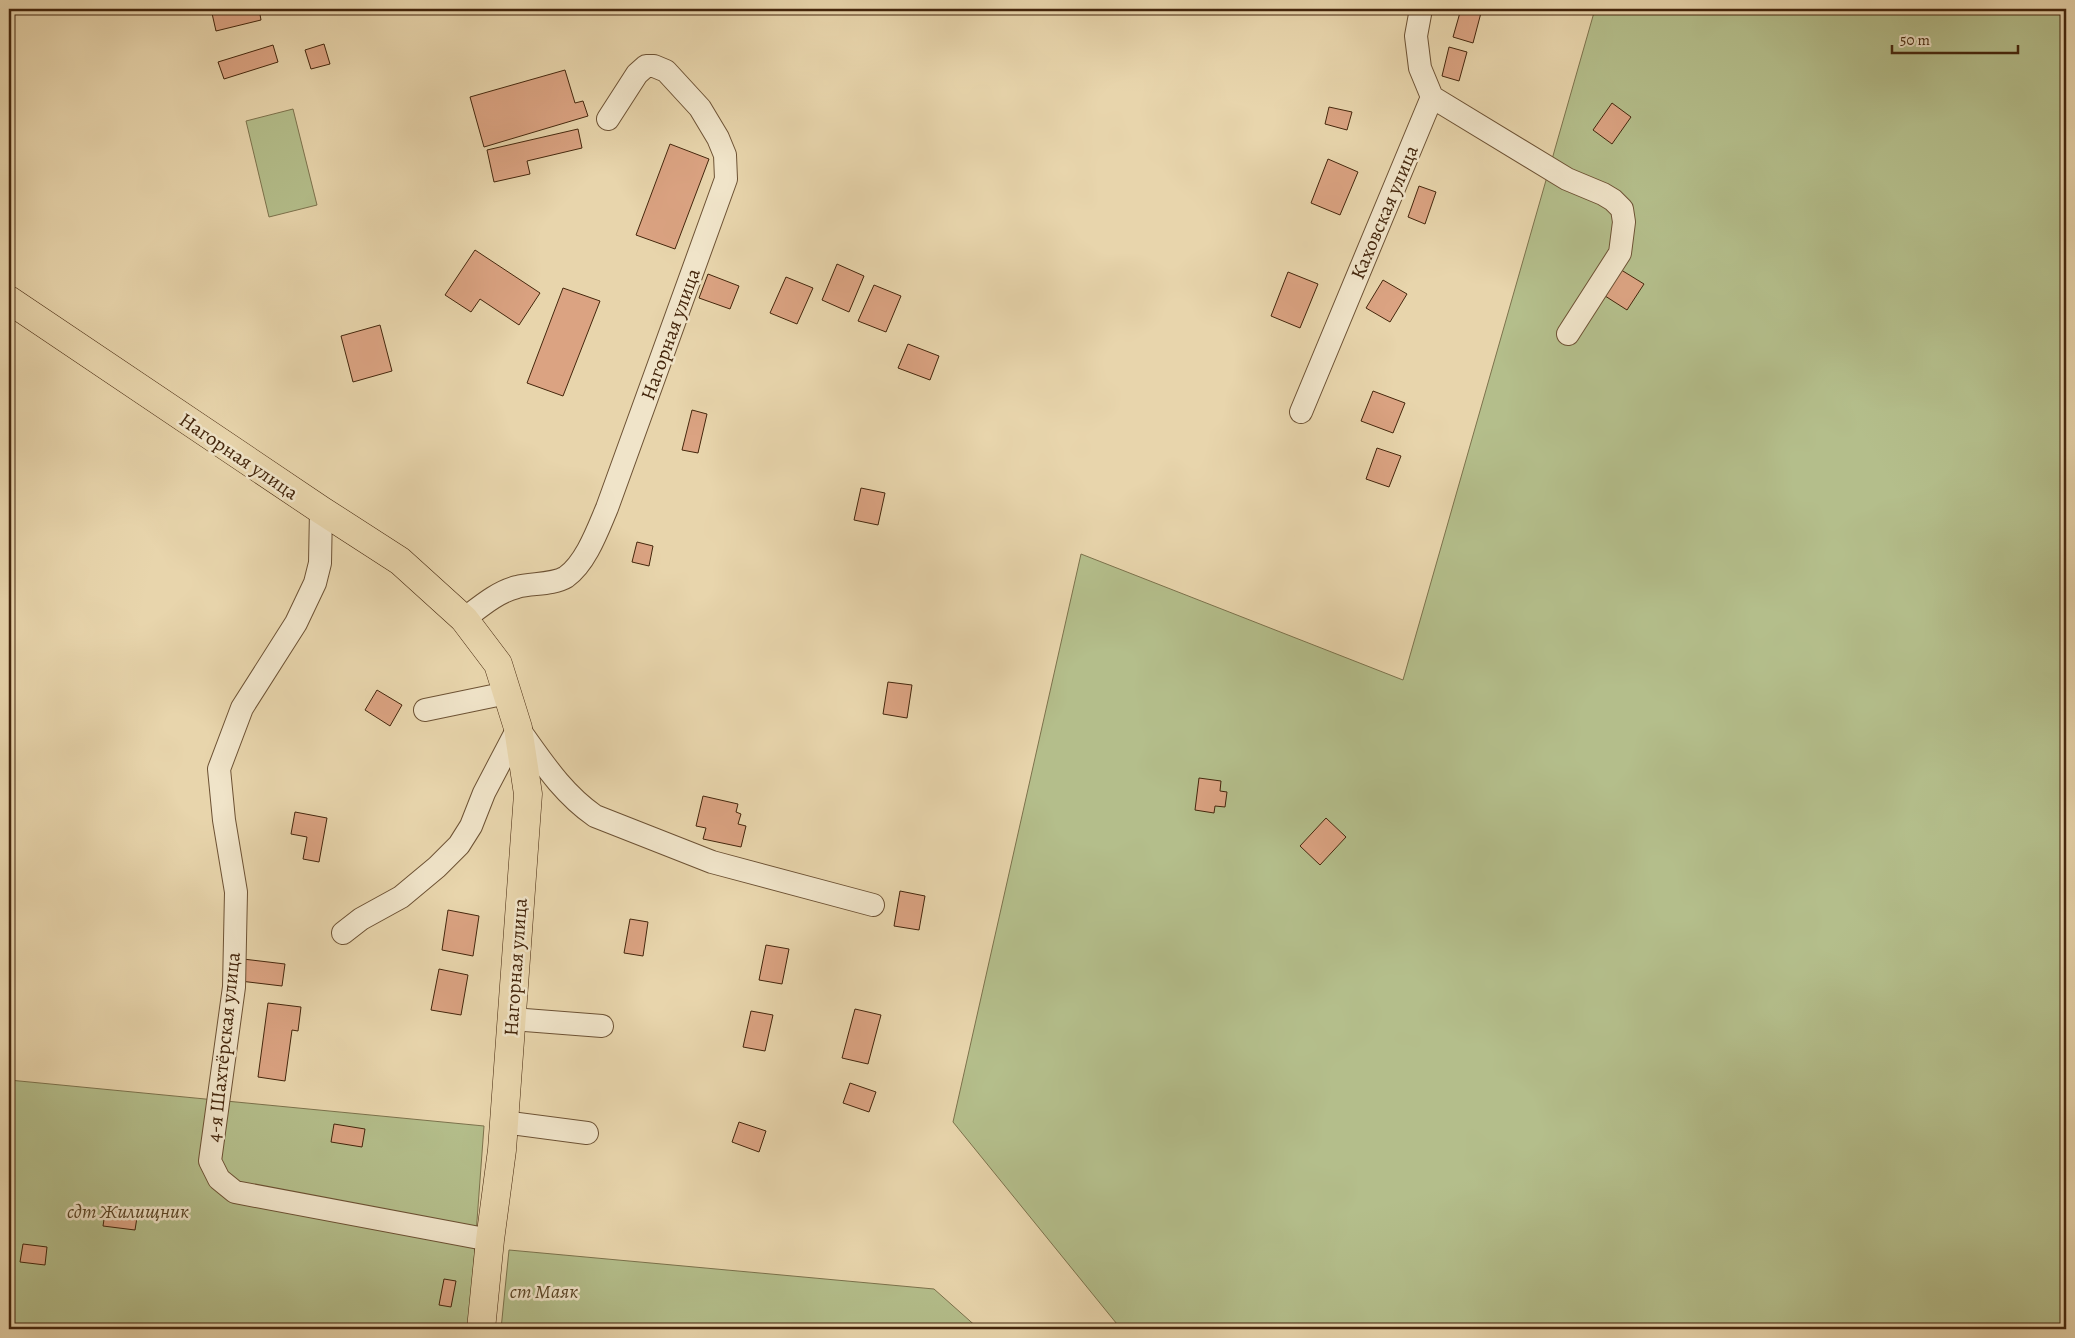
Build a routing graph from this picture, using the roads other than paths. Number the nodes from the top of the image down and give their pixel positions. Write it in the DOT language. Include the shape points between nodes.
graph roads {
  1 [pos="1421,9"];
  2 [pos="1432,97"];
  3 [pos="608,119"];
  4 [pos="9,300"];
  5 [pos="1568,334"];
  6 [pos="1301,412"];
  7 [pos="321,510"];
  8 [pos="464,619"];
  9 [pos="507,693"];
  10 [pos="425,710"];
  11 [pos="518,728"];
  12 [pos="873,905"];
  13 [pos="342,933"];
  14 [pos="512,1019"];
  15 [pos="602,1026"];
  16 [pos="504,1122"];
  17 [pos="587,1133"];
  18 [pos="490,1240"];
  19 [pos="481,1329"];
  1 -- 2 [label="street" via="1416,36 1420,68"];
  2 -- 5 [label="street" via="1566,178 1604,194 1622,209 1624,222 1620,253"];
  2 -- 6 [label="street, Каховская улица"];
  3 -- 8 [label="street, Нагорная улица" via="637,74 646,66 666,71 700,108 718,138 725,155 726,179 592,544 564,578 508,590"];
  4 -- 7 [label="main road, Нагорная улица"];
  7 -- 8 [label="main road, Нагорная улица" via="400,561"];
  7 -- 18 [label="street, 4-я Шахтёрская улица" via="320,562 315,583 296,623 242,708 219,769 236,892 234,988 210,1161 219,1179 235,1192"];
  8 -- 9 [label="main road, Нагорная улица" via="498,664"];
  9 -- 10 [label="street"];
  9 -- 11 [label="main road, Нагорная улица"];
  11 -- 12 [label="street" via="564,790 595,816 712,862"];
  11 -- 13 [label="street" via="459,845 401,897"];
  11 -- 14 [label="main road, Нагорная улица" via="528,794"];
  14 -- 15 [label="street"];
  14 -- 16 [label="main road, Нагорная улица"];
  16 -- 17 [label="street"];
  16 -- 18 [label="main road, Нагорная улица"];
  18 -- 19 [label="main road, Нагорная улица"];
}
